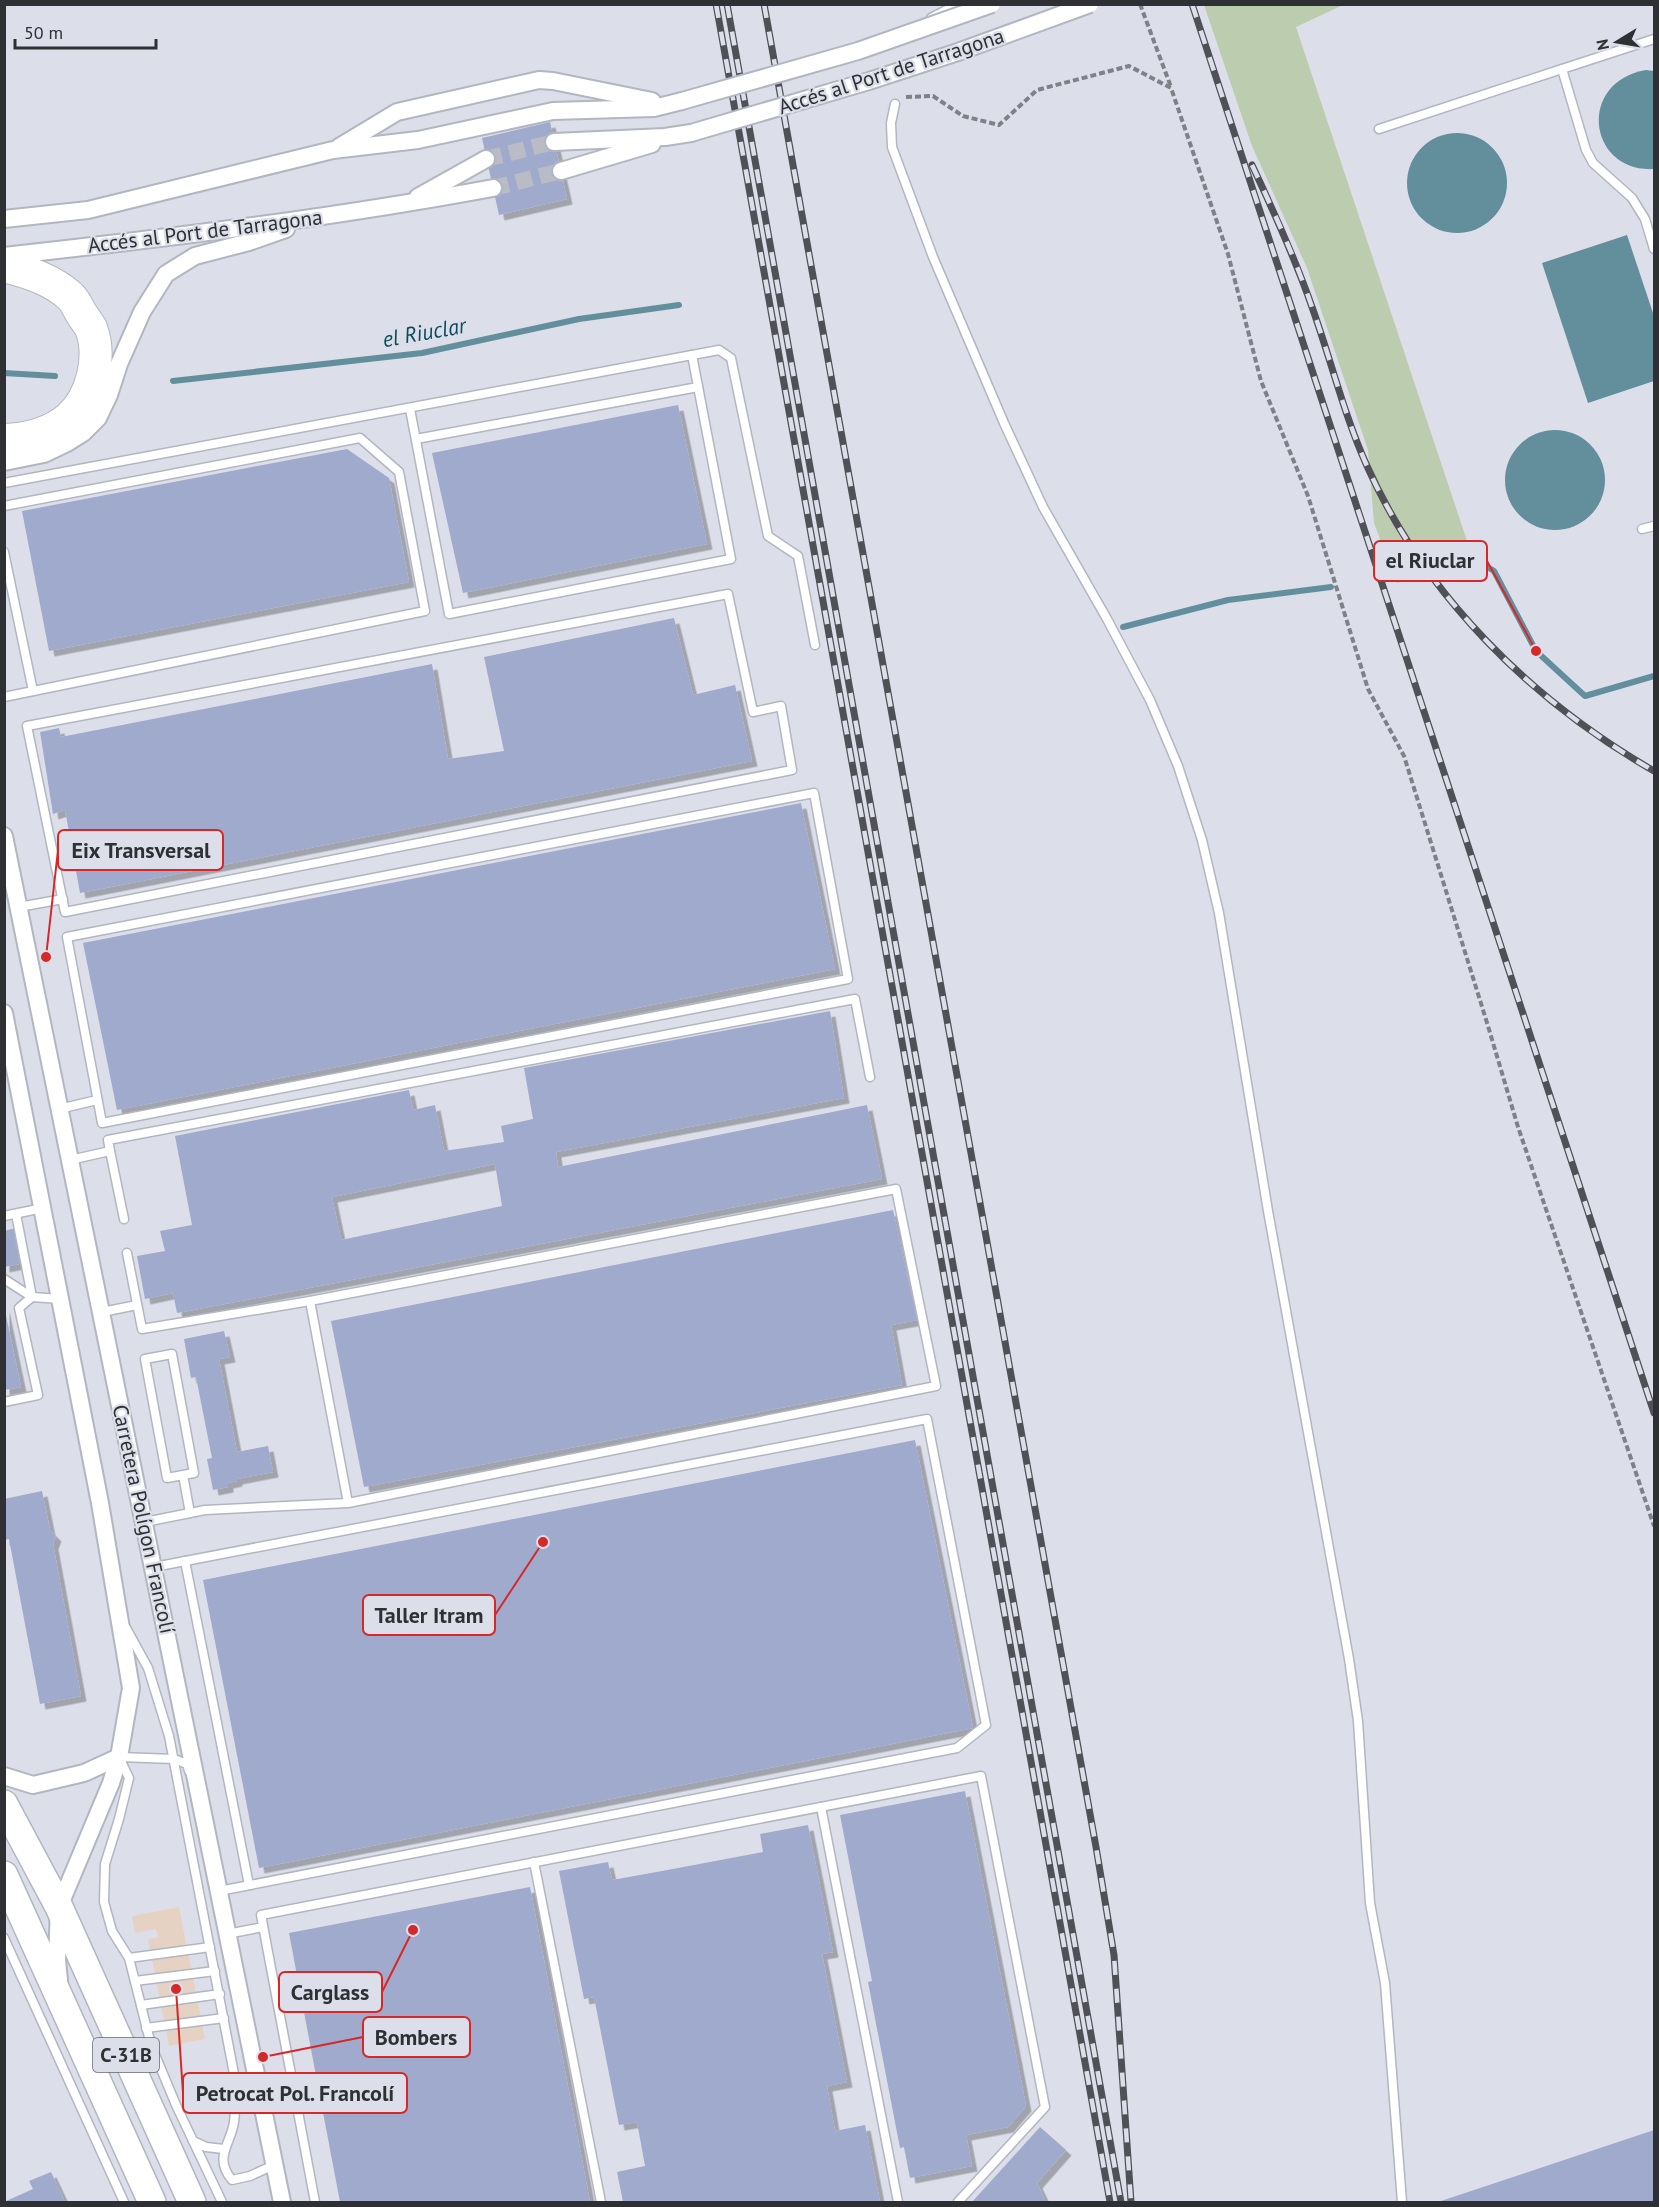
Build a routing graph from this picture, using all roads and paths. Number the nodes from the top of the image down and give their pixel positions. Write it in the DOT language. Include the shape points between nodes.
graph roads {
  1 [pos="958,4"];
  2 [pos="992,4"];
  3 [pos="1090,4"];
  4 [pos="1140,4"];
  5 [pos="1654,39"];
  6 [pos="884,43"];
  7 [pos="1562,69"];
  8 [pos="1171,88"];
  9 [pos="682,101"];
  10 [pos="895,104"];
  11 [pos="1379,129"];
  12 [pos="691,133"];
  13 [pos="554,142"];
  14 [pos="333,150"];
  15 [pos="486,159"];
  16 [pos="561,171"];
  17 [pos="493,188"];
  18 [pos="404,204"];
  19 [pos="321,216"];
  20 [pos="4,219"];
  21 [pos="1654,249"];
  22 [pos="4,256"];
  23 [pos="4,266"];
  24 [pos="692,355"];
  25 [pos="698,387"];
  26 [pos="410,409"];
  27 [pos="4,440"];
  28 [pos="416,440"];
  29 [pos="4,462"];
  30 [pos="4,483"];
  31 [pos="4,506"];
  32 [pos="1654,526"];
  33 [pos="1642,530"];
  34 [pos="4,552"];
  35 [pos="815,645"];
  36 [pos="33,691"];
  37 [pos="4,697"];
  38 [pos="4,836"];
  39 [pos="63,899"];
  40 [pos="19,907"];
  41 [pos="5,1016"];
  42 [pos="870,1077"];
  43 [pos="97,1100"];
  44 [pos="59,1109"];
  45 [pos="110,1151"];
  46 [pos="70,1160"];
  47 [pos="42,1208"];
  48 [pos="16,1214"];
  49 [pos="4,1216"];
  50 [pos="124,1220"];
  51 [pos="127,1253"];
  52 [pos="4,1279"];
  53 [pos="32,1297"];
  54 [pos="60,1299"];
  55 [pos="310,1301"];
  56 [pos="137,1305"];
  57 [pos="102,1312"];
  58 [pos="4,1402"];
  59 [pos="183,1475"];
  60 [pos="348,1503"];
  61 [pos="190,1513"];
  62 [pos="145,1522"];
  63 [pos="1654,1526"];
  64 [pos="185,1561"];
  65 [pos="154,1567"];
  66 [pos="119,1615"];
  67 [pos="118,1757"];
  68 [pos="174,1759"];
  69 [pos="4,1776"];
  70 [pos="200,1799"];
  71 [pos="4,1804"];
  72 [pos="821,1807"];
  73 [pos="534,1862"];
  74 [pos="4,1875"];
  75 [pos="249,1885"];
  76 [pos="219,1891"];
  77 [pos="59,1907"];
  78 [pos="263,1927"];
  79 [pos="227,1934"];
  80 [pos="4,1938"];
  81 [pos="210,1947"];
  82 [pos="129,1958"];
  83 [pos="215,1971"];
  84 [pos="135,1981"];
  85 [pos="219,1994"];
  86 [pos="61,2003"];
  87 [pos="141,2005"];
  88 [pos="224,2018"];
  89 [pos="146,2028"];
  90 [pos="193,2141"];
  91 [pos="224,2149"];
  92 [pos="274,2165"];
  93 [pos="124,2202"];
  94 [pos="152,2202"];
  95 [pos="192,2202"];
  96 [pos="222,2202"];
  97 [pos="282,2202"];
  98 [pos="315,2202"];
  99 [pos="601,2202"];
  100 [pos="898,2202"];
  101 [pos="958,2202"];
  102 [pos="1402,2202"];
  1 -- 6 [label="lane, bridge"];
  2 -- 6 [label="street, Accés al Port de Tarragona, bridge"];
  3 -- 12 [label="street, Accés al Port de Tarragona, bridge" via="869,81"];
  4 -- 8 [label="path"];
  5 -- 7 [label="lane"];
  6 -- 9 [label="street, Accés al Port de Tarragona, bridge"];
  7 -- 11 [label="lane"];
  7 -- 21 [label="lane" via="1586,150 1593,163 1632,198 1645,219"];
  8 -- 10 [label="path" via="1129,66 1037,90 999,125 963,116 933,96 907,96"];
  8 -- 63 [label="path" via="1228,254 1261,381 1308,496 1368,689 1404,756 1518,1127"];
  9 -- 14 [label="street, Accés al Port de Tarragona" via="654,108 553,111 418,140"];
  9 -- 14 [label="street, Accés al Port de Tarragona" via="658,103 539,80 397,112"];
  10 -- 102 [label="lane" via="892,147 933,256 1043,507 1150,700 1178,766 1202,840 1219,913 1349,1659 1358,1721 1370,1903 1385,1983"];
  12 -- 13 [label="street, Accés al Port de Tarragona"];
  12 -- 16 [label="street, Accés al Port de Tarragona"];
  14 -- 20 [label="street, Accés al Port de Tarragona" via="88,210"];
  15 -- 18 [label="street, Accés al Port de Tarragona"];
  17 -- 18 [label="street, Accés al Port de Tarragona"];
  18 -- 19 [label="street, Accés al Port de Tarragona"];
  19 -- 22 [label="street, Accés al Port de Tarragona"];
  19 -- 29 [label="street" via="195,256 166,274 142,312 98,418 83,433 44,454"];
  23 -- 27 [label="highway" via="45,280 72,298 91,329 95,354 93,378 70,417 52,430 27,439"];
  24 -- 25 [label="lane"];
  24 -- 26 [label="lane"];
  24 -- 35 [label="lane" via="719,350 731,358 768,536 798,556"];
  25 -- 28 [label="lane"];
  25 -- 28 [label="lane" via="731,559 449,614"];
  26 -- 28 [label="lane"];
  26 -- 30 [label="lane"];
  31 -- 36 [label="lane" via="360,438 399,472 425,611"];
  32 -- 33 [label="lane"];
  34 -- 36 [label="lane"];
  36 -- 37 [label="lane"];
  38 -- 40 [label="street, Carretera Polígon Francolí"];
  39 -- 39 [label="lane" via="27,726 728,594 753,712 781,706 792,770 65,912"];
  39 -- 40 [label="lane"];
  40 -- 44 [label="street, Carretera Polígon Francolí"];
  41 -- 47 [label="street, Carretera Polígon Francolí"];
  42 -- 45 [label="lane" via="855,999 108,1140"];
  43 -- 43 [label="lane" via="67,937 814,793 848,979 102,1123"];
  43 -- 44 [label="lane"];
  44 -- 46 [label="street, Carretera Polígon Francolí"];
  45 -- 46 [label="lane"];
  45 -- 50 [label="lane"];
  46 -- 57 [label="street, Carretera Polígon Francolí"];
  47 -- 48 [label="lane"];
  47 -- 54 [label="street, Carretera Polígon Francolí"];
  48 -- 49 [label="lane"];
  48 -- 53 [label="lane"];
  51 -- 56 [label="lane"];
  52 -- 53 [label="lane"];
  53 -- 54 [label="lane"];
  53 -- 58 [label="lane" via="20,1308 38,1395"];
  54 -- 66 [label="street, Carretera Polígon Francolí"];
  55 -- 56 [label="lane" via="142,1329"];
  55 -- 60 [label="lane"];
  55 -- 60 [label="lane" via="896,1189 936,1386"];
  56 -- 57 [label="lane"];
  57 -- 62 [label="street, Carretera Polígon Francolí"];
  59 -- 59 [label="lane" via="167,1478 145,1359 172,1354 194,1473"];
  59 -- 61 [label="lane"];
  60 -- 61 [label="lane"];
  61 -- 62 [label="lane"];
  62 -- 65 [label="street, Carretera Polígon Francolí"];
  64 -- 65 [label="lane"];
  64 -- 75 [label="lane"];
  64 -- 75 [label="lane" via="927,1419 986,1725 957,1748"];
  65 -- 70 [label="street, Carretera Polígon Francolí"];
  66 -- 67 [label="street, Carretera Polígon Francolí" via="131,1688"];
  66 -- 68 [label="lane" via="148,1668"];
  67 -- 68 [label="lane"];
  67 -- 69 [label="street" via="84,1773 33,1785"];
  67 -- 77 [label="street, Carretera Polígon Francolí" via="111,1783"];
  67 -- 82 [label="lane" via="129,1778 105,1864 104,1902 112,1931"];
  68 -- 70 [label="lane" via="187,1764"];
  68 -- 81 [label="lane"];
  70 -- 76 [label="street, Carretera Polígon Francolí"];
  71 -- 77 [label="main road, C-31B"];
  72 -- 73 [label="lane"];
  72 -- 100 [label="lane"];
  72 -- 101 [label="lane" via="981,1776 1045,2107"];
  73 -- 78 [label="lane" via="261,1915"];
  73 -- 99 [label="lane"];
  74 -- 86 [label="main road, C-31B"];
  75 -- 76 [label="lane"];
  76 -- 79 [label="street, Carretera Polígon Francolí"];
  77 -- 86 [label="street" via="57,1960"];
  77 -- 95 [label="main road, C-31B"];
  78 -- 79 [label="lane"];
  78 -- 98 [label="lane"];
  79 -- 92 [label="street, Carretera Polígon Francolí"];
  80 -- 93 [label="lane"];
  81 -- 82 [label="lane"];
  81 -- 83 [label="lane"];
  82 -- 84 [label="lane"];
  83 -- 84 [label="lane"];
  83 -- 85 [label="lane"];
  84 -- 87 [label="lane"];
  85 -- 87 [label="lane"];
  85 -- 88 [label="lane"];
  86 -- 94 [label="main road, C-31B"];
  87 -- 89 [label="lane"];
  88 -- 89 [label="lane"];
  88 -- 91 [label="lane" via="235,2079 234,2124"];
  89 -- 90 [label="lane"];
  90 -- 91 [label="lane"];
  90 -- 96 [label="lane"];
  91 -- 92 [label="lane" via="225,2172 232,2180"];
  92 -- 97 [label="street, Carretera Polígon Francolí"];
}
